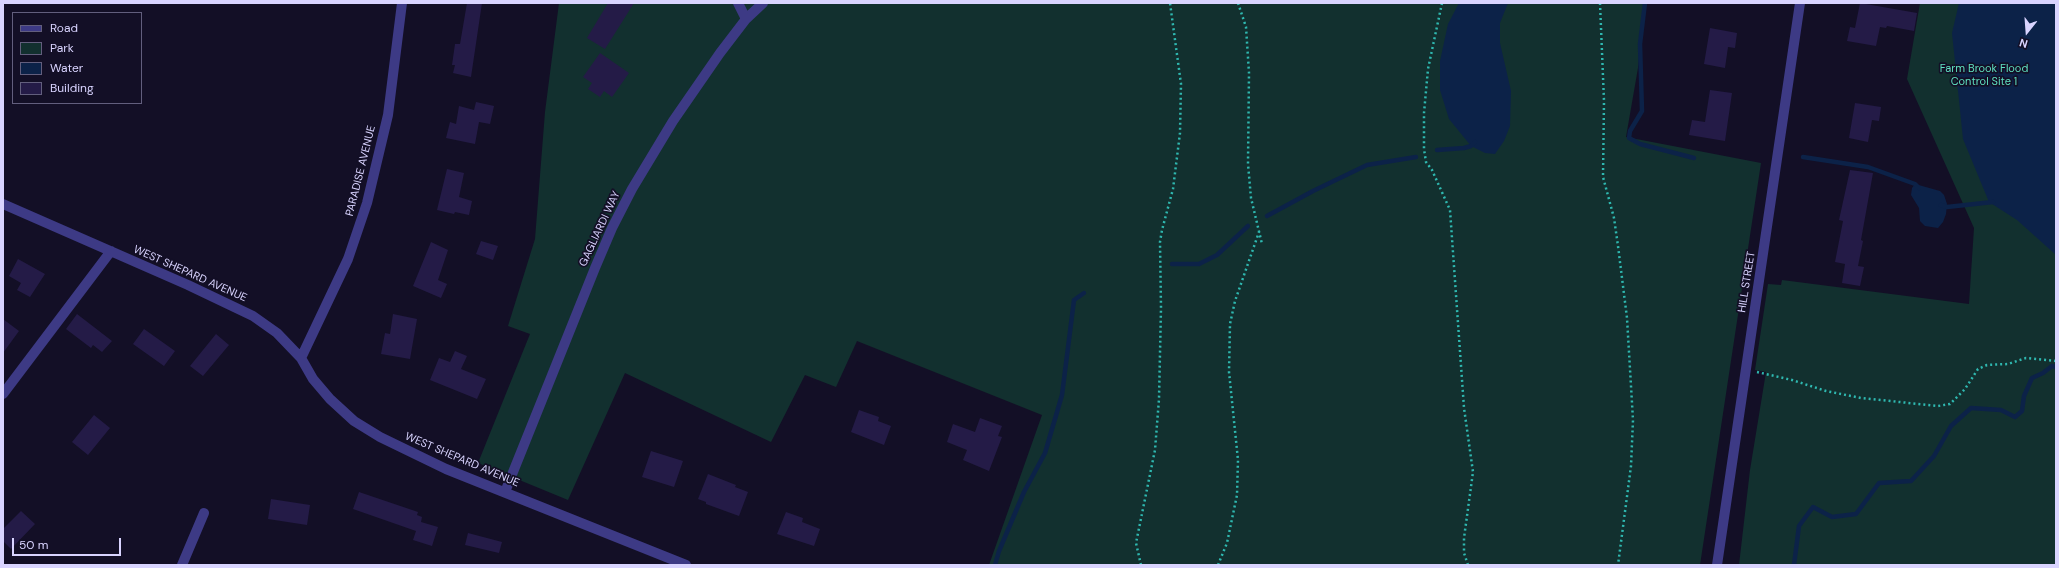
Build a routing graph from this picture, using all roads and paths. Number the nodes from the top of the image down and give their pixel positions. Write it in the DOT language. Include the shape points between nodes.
graph roads {
  1 [pos="402,3"];
  2 [pos="738,3"];
  3 [pos="763,3"];
  4 [pos="1170,3"];
  5 [pos="1238,3"];
  6 [pos="1442,3"];
  7 [pos="1600,3"];
  8 [pos="1800,3"];
  9 [pos="746,19"];
  10 [pos="3,204"];
  11 [pos="1259,232"];
  12 [pos="1262,244"];
  13 [pos="111,251"];
  14 [pos="301,358"];
  15 [pos="2056,361"];
  16 [pos="1745,369"];
  17 [pos="3,394"];
  18 [pos="505,492"];
  19 [pos="204,513"];
  20 [pos="182,565"];
  21 [pos="686,565"];
  22 [pos="1141,565"];
  23 [pos="1218,565"];
  24 [pos="1468,565"];
  25 [pos="1618,565"];
  26 [pos="1717,565"];
  1 -- 14 [label="street, PARADISE AVENUE" via="388,115 367,203 348,259"];
  2 -- 9 [label="street"];
  3 -- 9 [label="street, GAGLIARDI WAY"];
  4 -- 22 [label="path" via="1181,84 1180,133 1173,189 1160,242 1159,399 1155,450 1136,543"];
  5 -- 11 [label="path" via="1246,27 1249,73 1248,164 1251,198"];
  6 -- 24 [label="path" via="1428,69 1424,149 1426,162 1435,175 1450,210 1464,408 1473,472 1464,538 1464,553"];
  7 -- 25 [label="path" via="1604,100 1603,177 1614,218 1627,318 1633,420 1631,466"];
  8 -- 16 [label="street, HILL STREET"];
  9 -- 18 [label="street, GAGLIARDI WAY" via="673,121 615,222 548,380"];
  10 -- 13 [label="street, WEST SHEPARD AVENUE"];
  11 -- 12 [label="path"];
  11 -- 23 [label="path" via="1235,301 1230,324 1229,372 1238,460 1236,495 1227,543"];
  13 -- 14 [label="street, WEST SHEPARD AVENUE" via="253,316 277,333"];
  13 -- 17 [label="street"];
  14 -- 18 [label="street, WEST SHEPARD AVENUE" via="313,380 354,421 409,452"];
  15 -- 16 [label="path" via="2026,358 2008,364 1987,365 1978,369 1965,389 1950,404 1938,406 1861,398"];
  16 -- 26 [label="street, HILL STREET"];
  18 -- 21 [label="street, WEST SHEPARD AVENUE"];
  19 -- 20 [label="street"];
}
